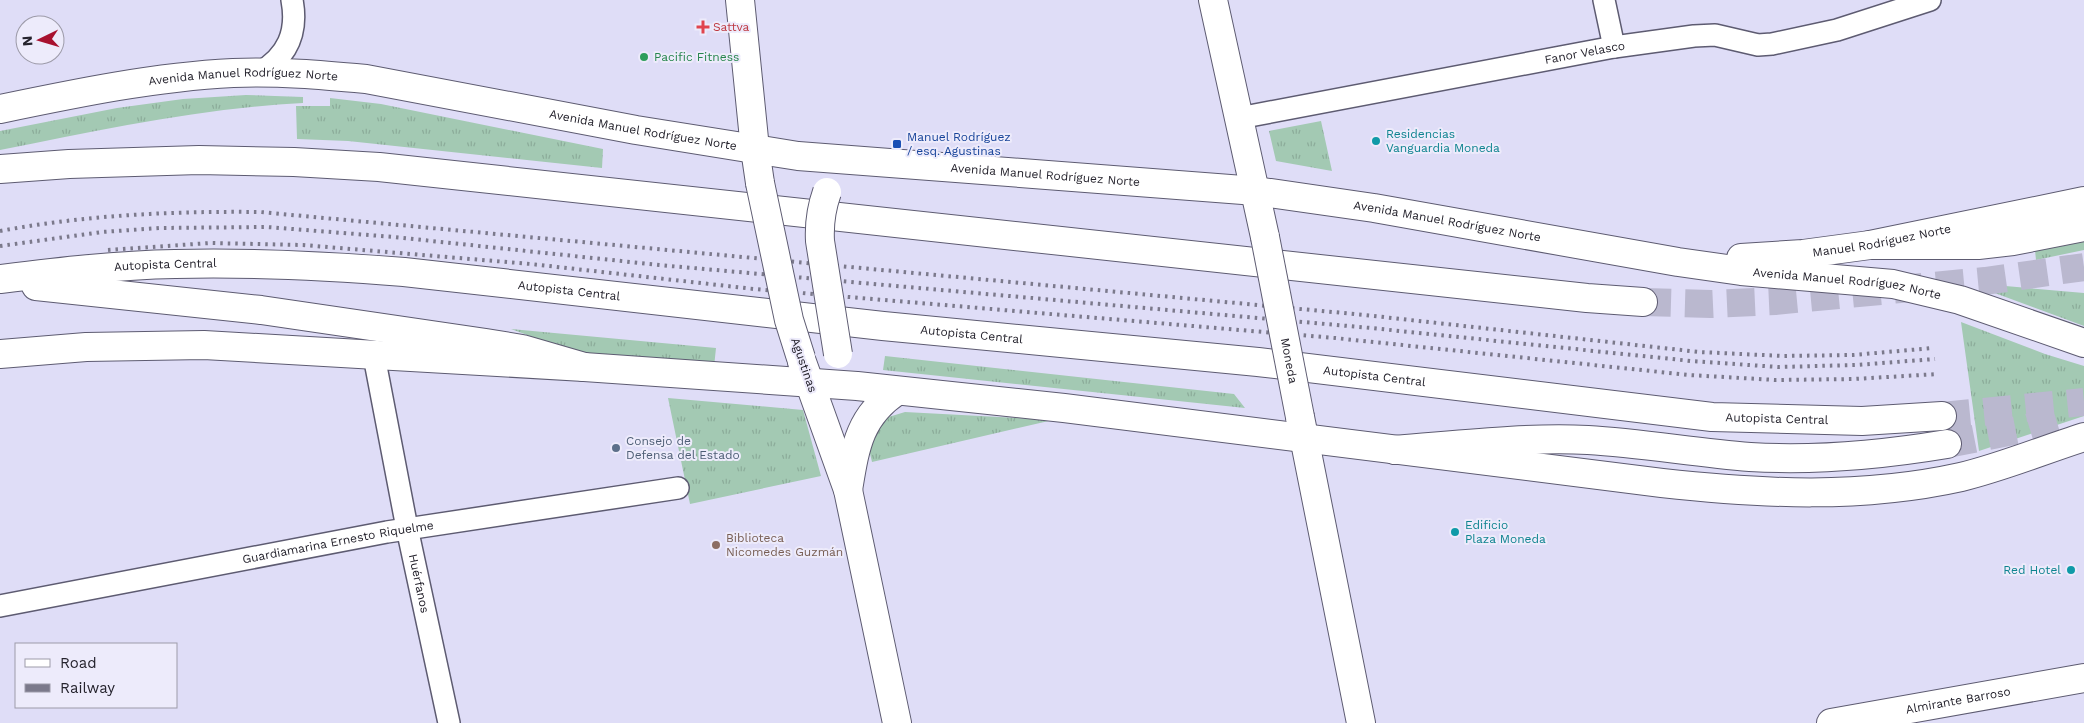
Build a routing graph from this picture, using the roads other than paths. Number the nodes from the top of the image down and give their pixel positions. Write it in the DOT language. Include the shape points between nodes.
graph roads {
  1 [pos="292,0"];
  2 [pos="740,0"];
  3 [pos="1213,0"];
  4 [pos="1604,0"];
  5 [pos="1930,0"];
  6 [pos="1614,48"];
  7 [pos="259,72"];
  8 [pos="0,109"];
  9 [pos="1239,118"];
  10 [pos="755,149"];
  11 [pos="855,161"];
  12 [pos="0,169"];
  13 [pos="1256,191"];
  14 [pos="2084,201"];
  15 [pos="2084,227"];
  16 [pos="1870,245"];
  17 [pos="1678,262"];
  18 [pos="0,281"];
  19 [pos="1643,302"];
  20 [pos="2084,343"];
  21 [pos="0,354"];
  22 [pos="374,356"];
  23 [pos="584,367"];
  24 [pos="805,370"];
  25 [pos="857,386"];
  26 [pos="897,391"];
  27 [pos="1942,416"];
  28 [pos="1302,428"];
  29 [pos="2084,436"];
  30 [pos="1946,444"];
  31 [pos="1395,450"];
  32 [pos="678,488"];
  33 [pos="848,490"];
  34 [pos="407,528"];
  35 [pos="0,606"];
  36 [pos="2084,678"];
  37 [pos="1920,715"];
  38 [pos="449,723"];
  39 [pos="897,723"];
  40 [pos="1361,723"];
  41 [pos="1831,723"];
  1 -- 7 [label="street" via="292,37 280,57"];
  2 -- 10 [label="main road, Agustinas"];
  3 -- 9 [label="main road, Moneda"];
  4 -- 6 [label="street"];
  5 -- 6 [label="street, Fanor Velasco" via="1837,30 1772,44 1758,45 1715,35"];
  6 -- 9 [label="street, Fanor Velasco"];
  7 -- 8 [label="main road, Avenida Manuel Rodríguez Norte" via="146,81"];
  7 -- 10 [label="main road, Avenida Manuel Rodríguez Norte" via="366,79 645,132"];
  9 -- 13 [label="main road, Moneda"];
  10 -- 11 [label="main road, Avenida Manuel Rodríguez Norte"];
  10 -- 24 [label="main road, Agustinas, bridge" via="789,320"];
  11 -- 13 [label="main road, Avenida Manuel Rodríguez Norte"];
  11 -- 25 [label="main road, bridge" via="844,169 827,192 820,232 838,354"];
  12 -- 19 [label="main road" via="199,160 379,167"];
  13 -- 17 [label="main road, Avenida Manuel Rodríguez Norte" via="1409,214"];
  13 -- 28 [label="main road, Moneda, bridge"];
  14 -- 16 [label="main road, Manuel Rodríguez Norte"];
  15 -- 16 [label="main road" via="1978,245"];
  16 -- 17 [label="main road, Manuel Rodríguez Norte" via="1803,254"];
  17 -- 20 [label="main road, Avenida Manuel Rodríguez Norte" via="1741,271 1893,284 1960,300"];
  18 -- 23 [label="main road" via="261,310 522,349"];
  18 -- 27 [label="main road, Autopista Central" via="72,270 174,264 350,268 884,326 1258,362 1712,417 1862,422"];
  21 -- 22 [label="main road" via="86,346 155,345"];
  22 -- 23 [label="main road"];
  22 -- 34 [label="street, Huérfanos"];
  23 -- 24 [label="main road"];
  24 -- 25 [label="main road"];
  24 -- 33 [label="main road, Agustinas"];
  25 -- 26 [label="main road"];
  26 -- 28 [label="main road"];
  26 -- 33 [label="main road" via="866,420 853,458"];
  28 -- 31 [label="main road"];
  28 -- 40 [label="main road, Moneda"];
  29 -- 31 [label="main road" via="1963,476 1891,489 1842,492 1695,486"];
  30 -- 31 [label="main road" via="1826,459 1751,457 1621,442 1542,439"];
  32 -- 34 [label="street, Guardiamarina Ernesto Riquelme"];
  33 -- 39 [label="main road, Agustinas"];
  34 -- 35 [label="street, Guardiamarina Ernesto Riquelme"];
  34 -- 38 [label="street, Huérfanos"];
  36 -- 37 [label="main road, Almirante Barroso"];
  37 -- 41 [label="main road, Almirante Barroso"];
}
